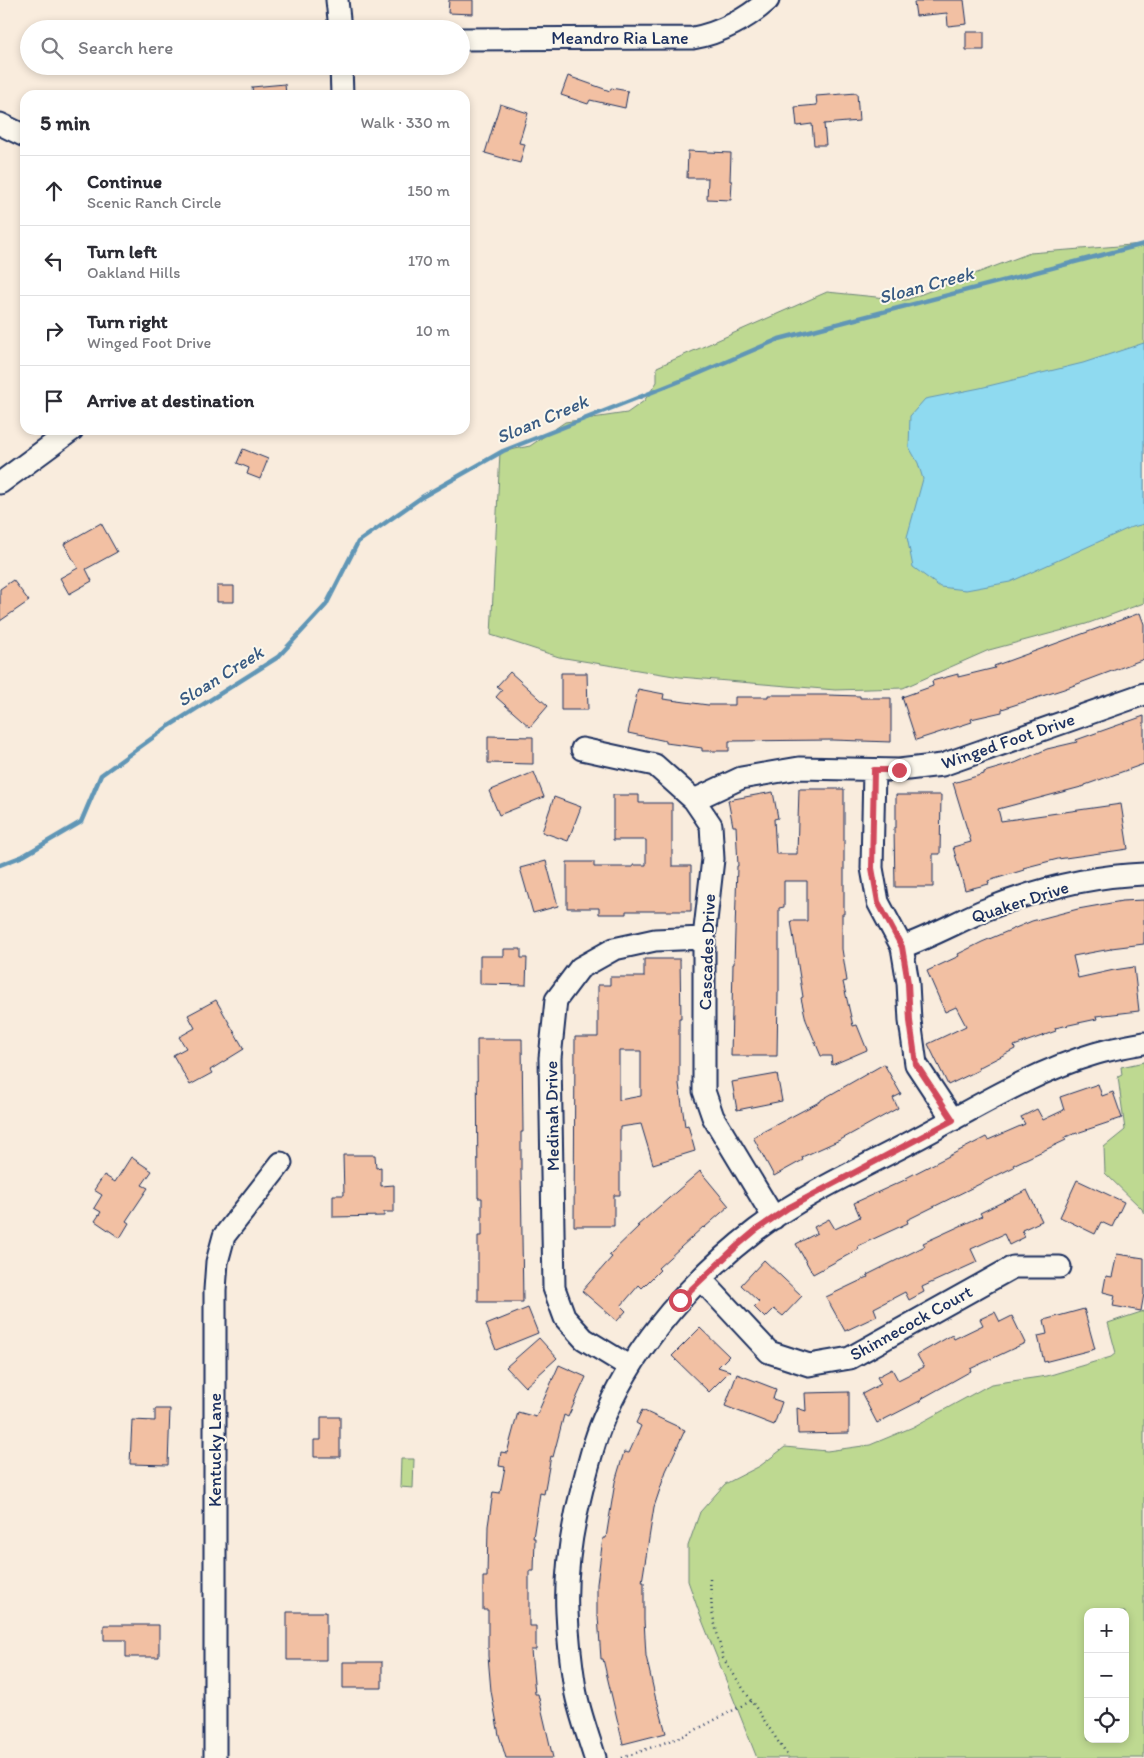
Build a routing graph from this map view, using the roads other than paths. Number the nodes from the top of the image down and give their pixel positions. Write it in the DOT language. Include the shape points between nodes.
graph roads {
  1 [pos="337,0"];
  2 [pos="767,1"];
  3 [pos="339,20"];
  4 [pos="470,39"];
  5 [pos="341,75"];
  6 [pos="342,90"];
  7 [pos="0,124"];
  8 [pos="20,134"];
  9 [pos="65,435"];
  10 [pos="0,483"];
  11 [pos="1144,694"];
  12 [pos="582,749"];
  13 [pos="874,770"];
  14 [pos="694,800"];
  15 [pos="1144,874"];
  16 [pos="704,938"];
  17 [pos="902,947"];
  18 [pos="1144,1043"];
  19 [pos="953,1120"];
  20 [pos="280,1163"];
  21 [pos="774,1218"];
  22 [pos="1060,1267"];
  23 [pos="701,1279"];
  24 [pos="630,1367"];
  25 [pos="215,1758"];
  26 [pos="594,1758"];
  1 -- 3 [label="street"];
  2 -- 4 [label="street, Meandro Ria Lane" via="723,29 694,38"];
  5 -- 6 [label="street"];
  7 -- 8 [label="street"];
  9 -- 10 [label="street"];
  11 -- 13 [label="street, Winged Foot Drive" via="942,766"];
  12 -- 14 [label="street, Cascades Drive" via="655,766"];
  13 -- 14 [label="street, Winged Foot Drive" via="799,768 741,778"];
  13 -- 17 [label="street" via="872,868 878,902"];
  14 -- 16 [label="street, Cascades Drive" via="711,825 713,859"];
  15 -- 17 [label="street, Quaker Drive" via="1124,874 1054,887 985,910"];
  16 -- 21 [label="street, Cascades Drive" via="704,1091 713,1117"];
  16 -- 24 [label="street, Medinah Drive" via="655,940 614,949 580,968 556,1000 550,1058 554,1288 565,1318 584,1339"];
  17 -- 19 [label="street" via="916,1064"];
  18 -- 19 [label="street" via="1095,1053 1046,1072"];
  19 -- 21 [label="street"];
  20 -- 25 [label="street, Kentucky Lane" via="224,1236 217,1262"];
  21 -- 23 [label="street"];
  22 -- 23 [label="street, Shinnecock Court" via="1013,1267 850,1358 809,1365 769,1352"];
  23 -- 24 [label="street" via="662,1321"];
  24 -- 26 [label="street" via="607,1410 592,1450 577,1507 569,1558 566,1609 575,1689"];
}
